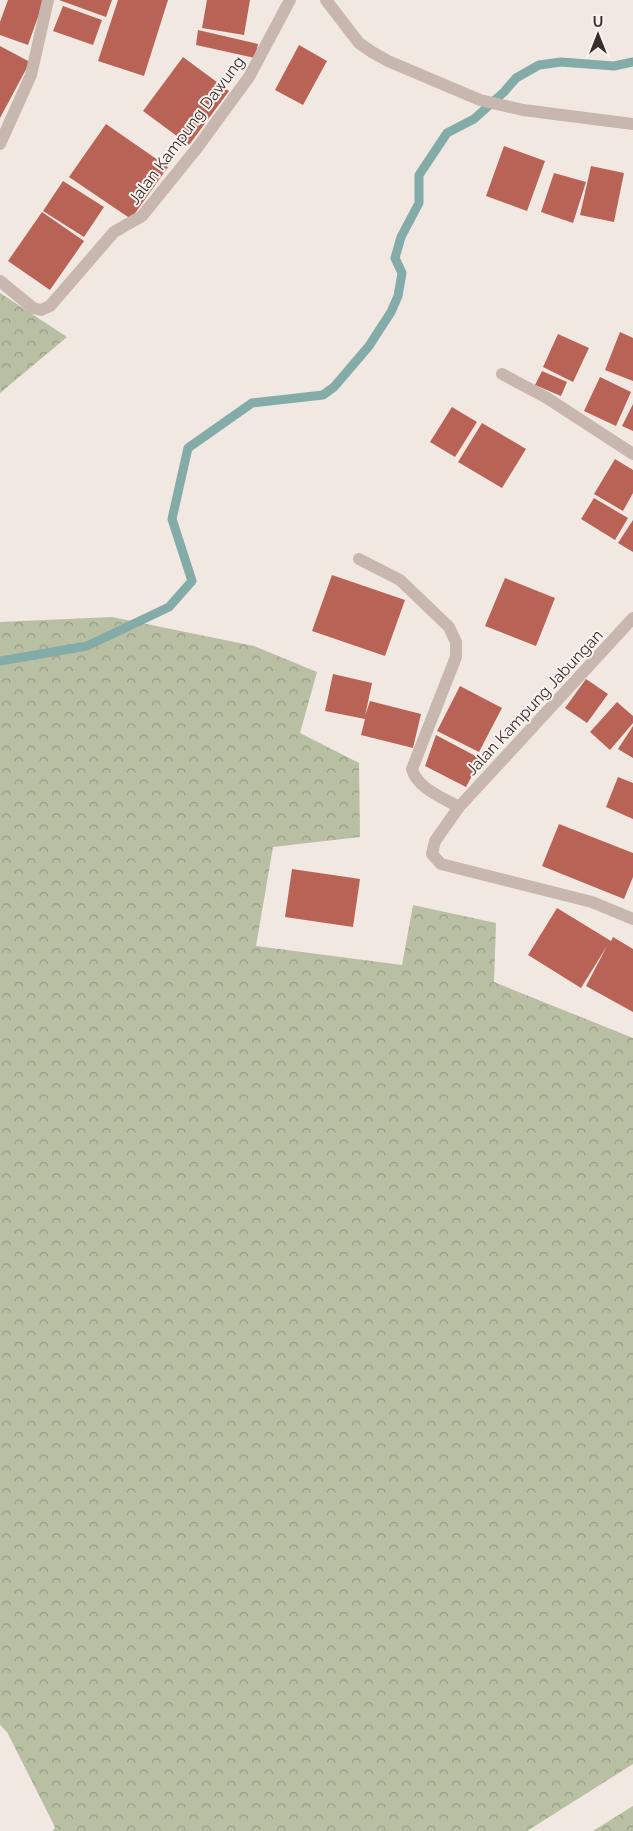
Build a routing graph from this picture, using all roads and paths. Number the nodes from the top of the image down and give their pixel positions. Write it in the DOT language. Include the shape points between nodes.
graph roads {
  1 [pos="48,0"];
  2 [pos="290,0"];
  3 [pos="326,0"];
  4 [pos="633,124"];
  5 [pos="0,144"];
  6 [pos="0,281"];
  7 [pos="502,374"];
  8 [pos="633,454"];
  9 [pos="359,559"];
  10 [pos="633,618"];
  11 [pos="459,807"];
  12 [pos="633,919"];
  1 -- 5 [label="street" via="31,75"];
  2 -- 6 [label="street, Jalan Kampung Dawung" via="250,77 196,148 142,216 114,232 50,306 41,310 33,308"];
  3 -- 4 [label="street" via="359,42 372,52 480,100 523,110"];
  7 -- 8 [label="street" via="547,398"];
  9 -- 11 [label="street" via="400,580 449,627 456,642 456,657 412,769 421,784"];
  10 -- 11 [label="street, Jalan Kampung Jabungan"];
  11 -- 12 [label="street, Jalan Kampung Jabungan" via="435,841 432,854 441,864 592,902"];
}
